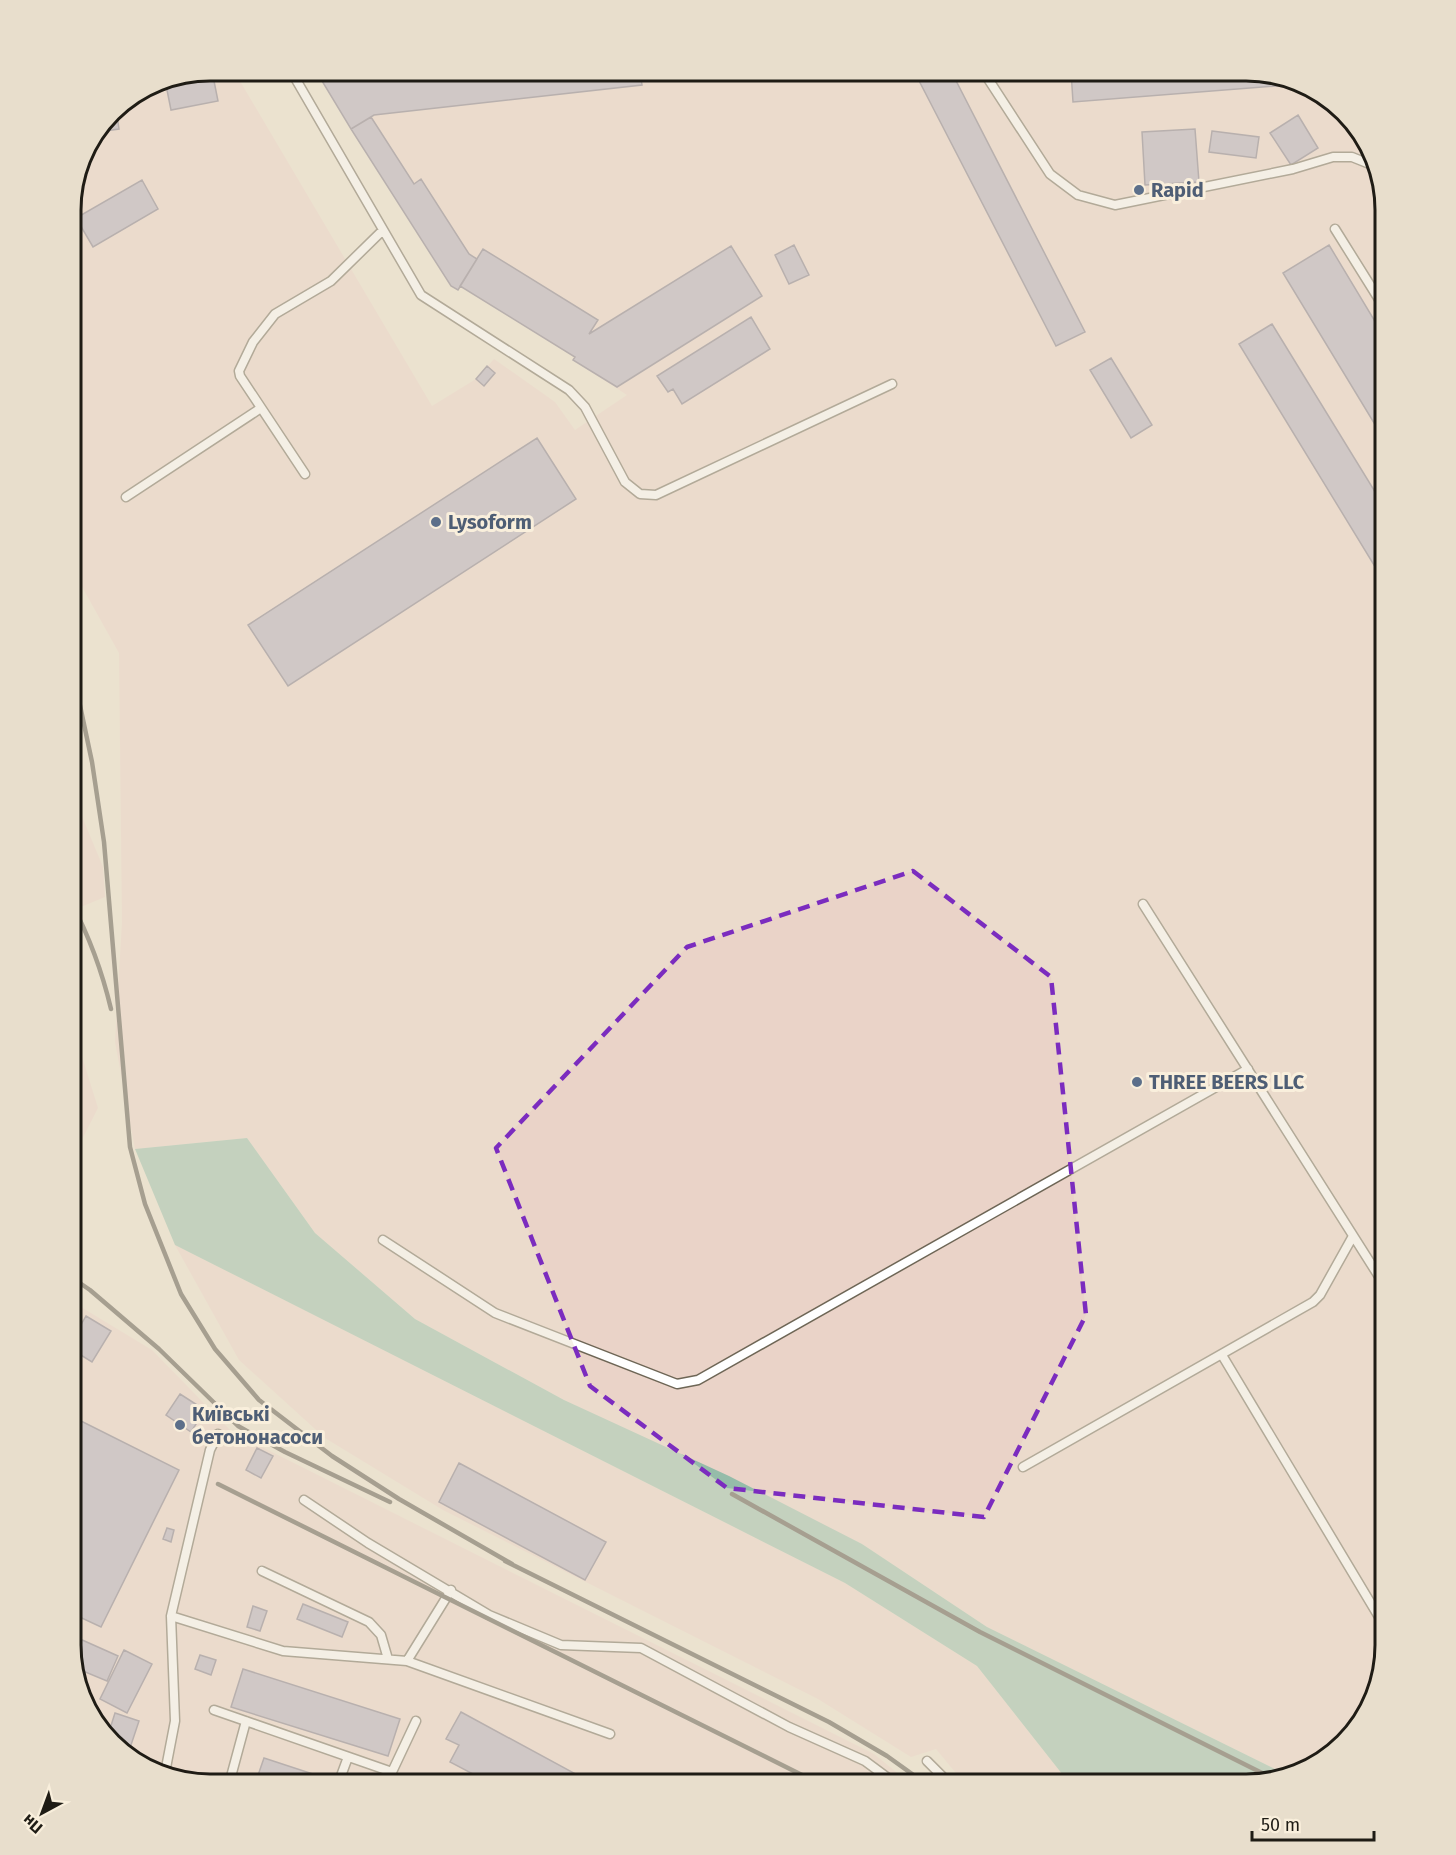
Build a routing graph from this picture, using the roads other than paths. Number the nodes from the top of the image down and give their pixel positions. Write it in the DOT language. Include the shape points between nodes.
graph roads {
  1 [pos="297,81"];
  2 [pos="990,81"];
  3 [pos="1366,162"];
  4 [pos="1335,229"];
  5 [pos="383,230"];
  6 [pos="1375,292"];
  7 [pos="892,384"];
  8 [pos="261,408"];
  9 [pos="304,474"];
  10 [pos="126,497"];
  11 [pos="1143,904"];
  12 [pos="1248,1069"];
  13 [pos="1353,1236"];
  14 [pos="383,1240"];
  15 [pos="1375,1269"];
  16 [pos="1222,1355"];
  17 [pos="218,1434"];
  18 [pos="1023,1467"];
  19 [pos="303,1500"];
  20 [pos="262,1571"];
  21 [pos="451,1590"];
  22 [pos="1375,1609"];
  23 [pos="171,1616"];
  24 [pos="388,1659"];
  25 [pos="407,1661"];
  26 [pos="214,1710"];
  27 [pos="416,1721"];
  28 [pos="246,1722"];
  29 [pos="610,1734"];
  30 [pos="348,1757"];
  31 [pos="927,1761"];
  32 [pos="166,1766"];
  33 [pos="233,1774"];
  34 [pos="342,1774"];
  35 [pos="882,1774"];
  36 [pos="939,1774"];
  1 -- 5 [label="lane"];
  2 -- 3 [label="lane" via="1050,174 1078,195 1115,206 1333,157 1352,157"];
  4 -- 6 [label="lane"];
  5 -- 7 [label="lane" via="421,295 570,390 585,407 625,482 640,494 656,495"];
  5 -- 8 [label="lane" via="331,281 275,314 253,342 239,374"];
  8 -- 9 [label="lane"];
  8 -- 10 [label="lane"];
  11 -- 12 [label="lane"];
  12 -- 13 [label="lane"];
  12 -- 14 [label="lane" via="687,1384 677,1384 495,1313"];
  13 -- 15 [label="lane"];
  13 -- 16 [label="lane" via="1320,1295"];
  16 -- 18 [label="lane"];
  16 -- 22 [label="lane"];
  17 -- 23 [label="lane" via="210,1450"];
  19 -- 21 [label="lane"];
  20 -- 24 [label="lane" via="369,1622 381,1635"];
  21 -- 25 [label="lane"];
  21 -- 35 [label="lane" via="489,1615 561,1645 641,1648 789,1727 865,1761"];
  23 -- 24 [label="lane" via="283,1651"];
  23 -- 32 [label="lane" via="175,1721"];
  24 -- 25 [label="lane"];
  25 -- 29 [label="lane"];
  26 -- 28 [label="lane"];
  27 -- 30 [label="lane" via="392,1772"];
  28 -- 30 [label="lane"];
  28 -- 33 [label="lane"];
  30 -- 34 [label="lane"];
  31 -- 36 [label="lane"];
}
